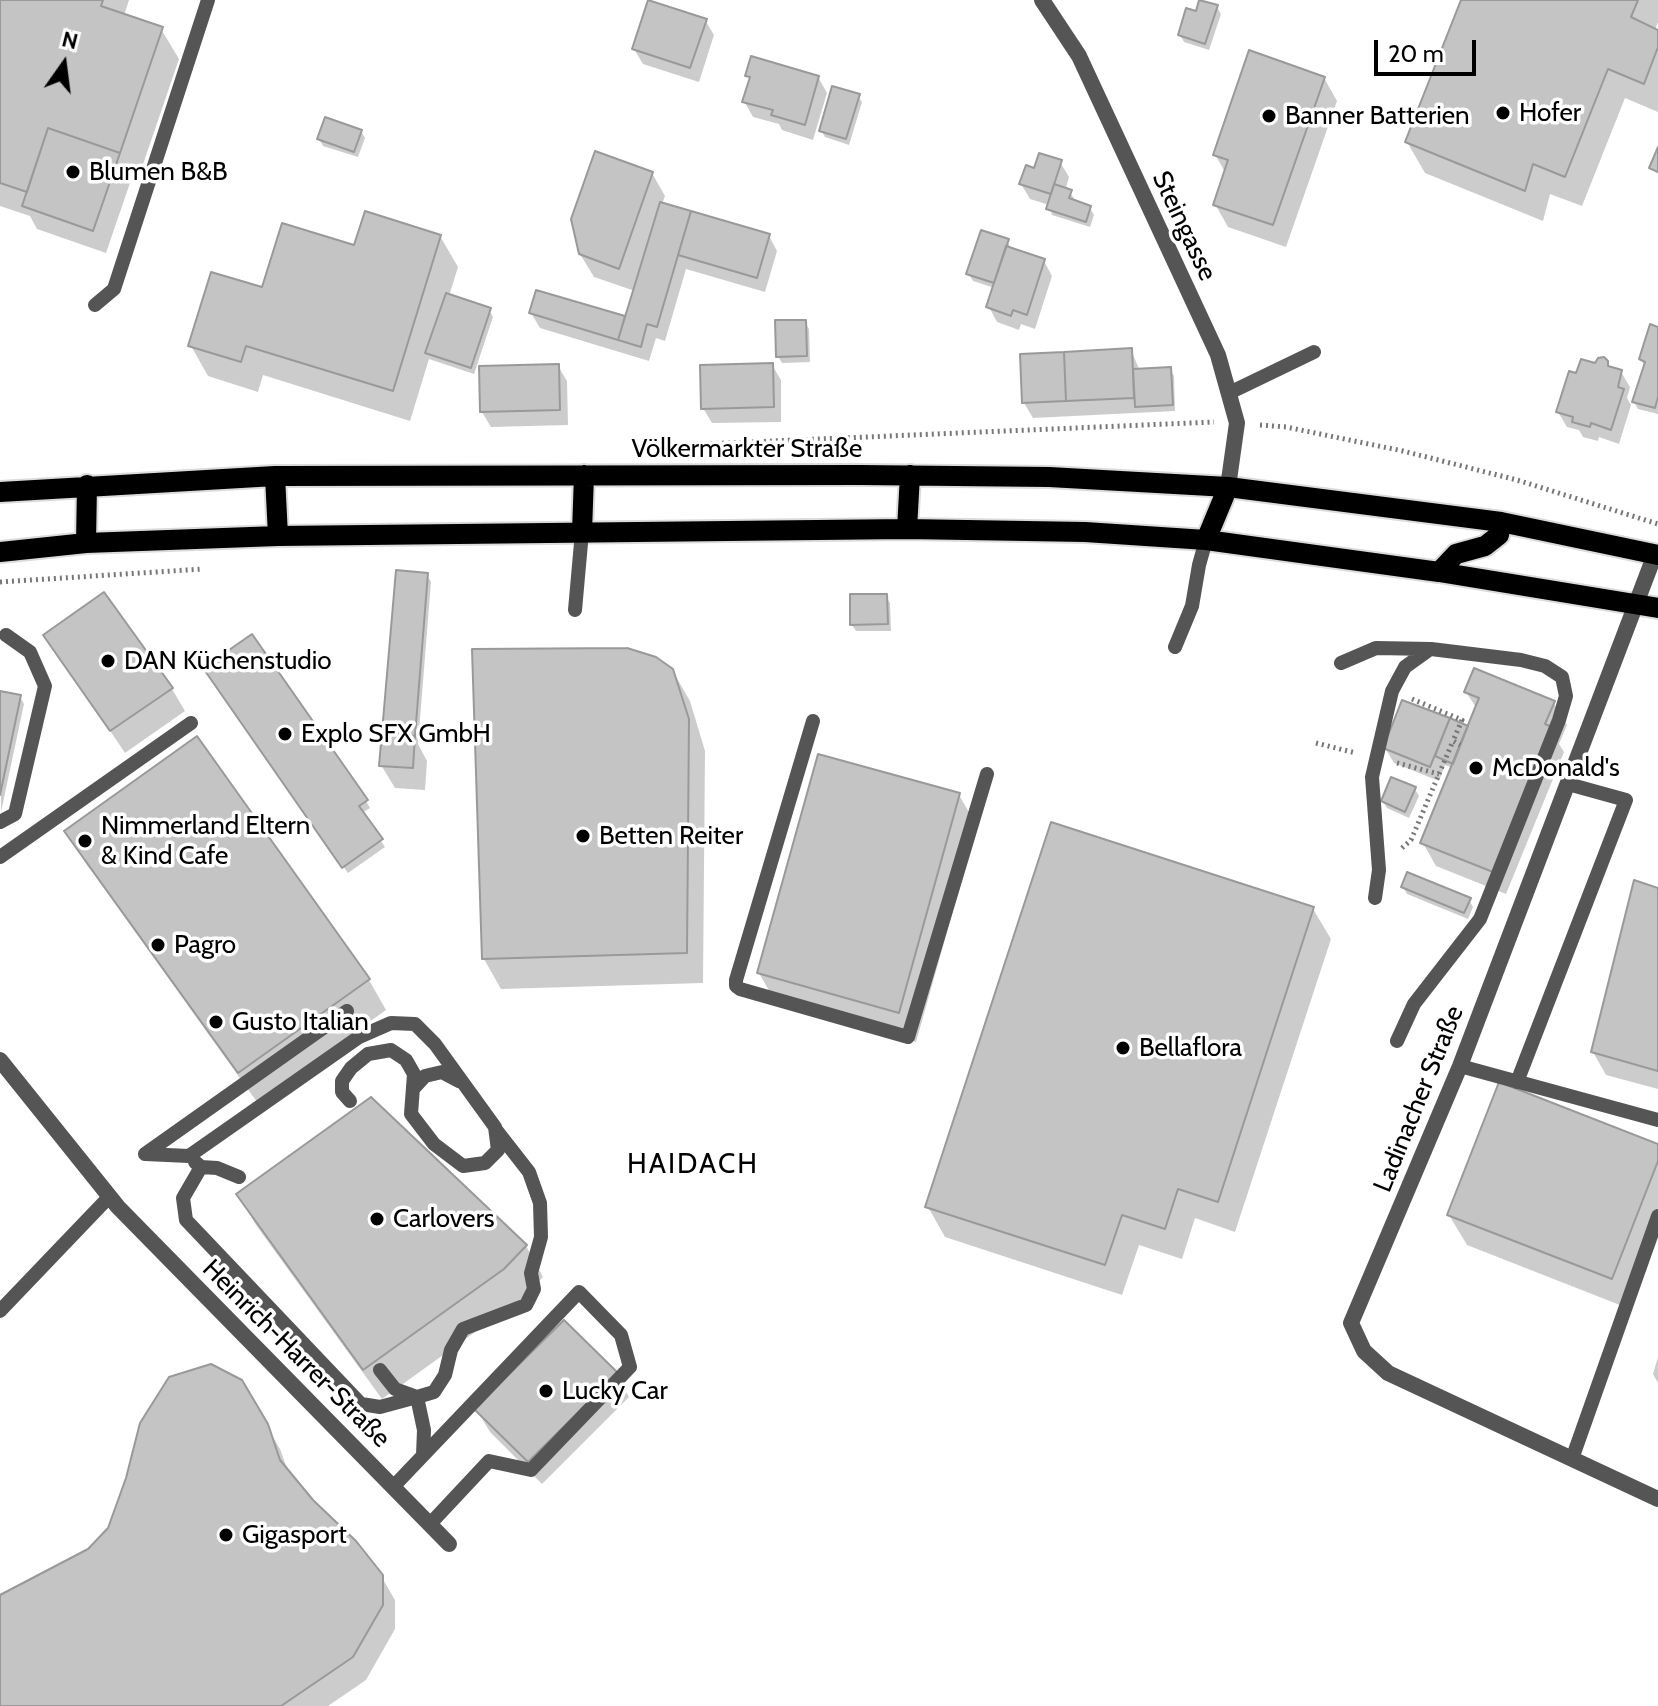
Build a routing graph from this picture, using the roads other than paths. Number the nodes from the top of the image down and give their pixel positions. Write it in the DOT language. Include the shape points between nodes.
graph roads {
  1 [pos="208,0"];
  2 [pos="1042,0"];
  3 [pos="95,305"];
  4 [pos="1314,352"];
  5 [pos="1229,393"];
  6 [pos="584,475"];
  7 [pos="910,475"];
  8 [pos="275,476"];
  9 [pos="87,485"];
  10 [pos="1228,487"];
  11 [pos="0,492"];
  12 [pos="1501,522"];
  13 [pos="907,529"];
  14 [pos="582,532"];
  15 [pos="278,536"];
  16 [pos="1206,540"];
  17 [pos="86,543"];
  18 [pos="0,552"];
  19 [pos="1656,554"];
  20 [pos="1439,572"];
  21 [pos="1637,602"];
  22 [pos="1658,608"];
  23 [pos="575,610"];
  24 [pos="6,635"];
  25 [pos="1175,647"];
  26 [pos="1431,649"];
  27 [pos="1341,663"];
  28 [pos="813,721"];
  29 [pos="191,723"];
  30 [pos="987,774"];
  31 [pos="1568,784"];
  32 [pos="0,822"];
  33 [pos="0,857"];
  34 [pos="1375,898"];
  35 [pos="347,1011"];
  36 [pos="1397,1041"];
  37 [pos="0,1060"];
  38 [pos="1460,1066"];
  39 [pos="1517,1082"];
  40 [pos="464,1084"];
  41 [pos="413,1090"];
  42 [pos="350,1101"];
  43 [pos="1658,1120"];
  44 [pos="495,1127"];
  45 [pos="189,1156"];
  46 [pos="201,1167"];
  47 [pos="239,1177"];
  48 [pos="109,1197"];
  49 [pos="1658,1216"];
  50 [pos="0,1311"];
  51 [pos="380,1370"];
  52 [pos="417,1397"];
  53 [pos="423,1455"];
  54 [pos="1572,1459"];
  55 [pos="393,1487"];
  56 [pos="1658,1499"];
  57 [pos="430,1524"];
  58 [pos="449,1544"];
  1 -- 3 [label="lane" via="114,289"];
  2 -- 5 [label="street, Steingasse" via="1079,56 1218,355"];
  4 -- 5 [label="lane"];
  5 -- 10 [label="street, Steingasse" via="1237,423"];
  6 -- 7 [label="main road, Völkermarkter Straße"];
  6 -- 8 [label="main road, Völkermarkter Straße"];
  6 -- 14 [label="main road"];
  7 -- 10 [label="main road, Völkermarkter Straße"];
  7 -- 13 [label="main road"];
  8 -- 9 [label="main road, Völkermarkter Straße"];
  8 -- 15 [label="main road"];
  9 -- 11 [label="main road, Völkermarkter Straße"];
  9 -- 17 [label="main road"];
  10 -- 12 [label="main road, Völkermarkter Straße"];
  10 -- 16 [label="main road"];
  12 -- 19 [label="main road, Völkermarkter Straße"];
  12 -- 20 [label="main road" via="1492,541 1456,554"];
  13 -- 14 [label="main road"];
  13 -- 16 [label="main road"];
  14 -- 15 [label="main road"];
  14 -- 23 [label="lane"];
  15 -- 17 [label="main road"];
  16 -- 20 [label="main road"];
  16 -- 25 [label="lane" via="1192,606"];
  17 -- 18 [label="main road"];
  19 -- 21 [label="street, Ladinacher Straße"];
  20 -- 21 [label="main road"];
  21 -- 22 [label="main road"];
  21 -- 31 [label="street, Ladinacher Straße"];
  24 -- 32 [label="lane" via="30,652 45,686 15,814"];
  26 -- 27 [label="lane" via="1376,648"];
  26 -- 34 [label="lane" via="1405,667 1392,691 1372,777 1379,870"];
  26 -- 36 [label="lane" via="1545,666 1562,677 1566,696 1480,919 1414,1004"];
  28 -- 30 [label="lane" via="736,980 740,989 908,1037"];
  29 -- 33 [label="lane"];
  31 -- 38 [label="street, Ladinacher Straße"];
  31 -- 39 [label="lane" via="1626,800"];
  35 -- 45 [label="lane" via="145,1154"];
  37 -- 48 [label="street, Heinrich-Harrer-Straße"];
  38 -- 39 [label="lane"];
  38 -- 54 [label="street, Ladinacher Straße" via="1351,1323 1364,1351 1388,1373"];
  39 -- 43 [label="lane"];
  40 -- 41 [label="lane" via="442,1072 425,1076"];
  40 -- 44 [label="lane"];
  40 -- 45 [label="lane" via="415,1024 391,1023 359,1037"];
  41 -- 42 [label="lane" via="414,1074 406,1060 391,1050 368,1054 342,1081 342,1092"];
  41 -- 44 [label="lane" via="411,1114 434,1144 463,1166 485,1163 498,1150"];
  44 -- 52 [label="lane" via="529,1172 540,1203 541,1237 531,1273 534,1289 526,1305 463,1329 434,1392"];
  45 -- 46 [label="lane"];
  46 -- 47 [label="lane"];
  46 -- 52 [label="lane" via="183,1198 186,1220 361,1404 380,1407"];
  48 -- 50 [label="lane"];
  48 -- 55 [label="street, Heinrich-Harrer-Straße"];
  49 -- 54 [label="lane"];
  51 -- 52 [label="lane" via="395,1389"];
  52 -- 53 [label="lane"];
  53 -- 55 [label="lane"];
  53 -- 57 [label="lane" via="579,1292 621,1335 630,1367 531,1470 489,1461"];
  54 -- 56 [label="street, Ladinacher Straße"];
  55 -- 57 [label="street, Heinrich-Harrer-Straße"];
  57 -- 58 [label="street, Heinrich-Harrer-Straße"];
}
